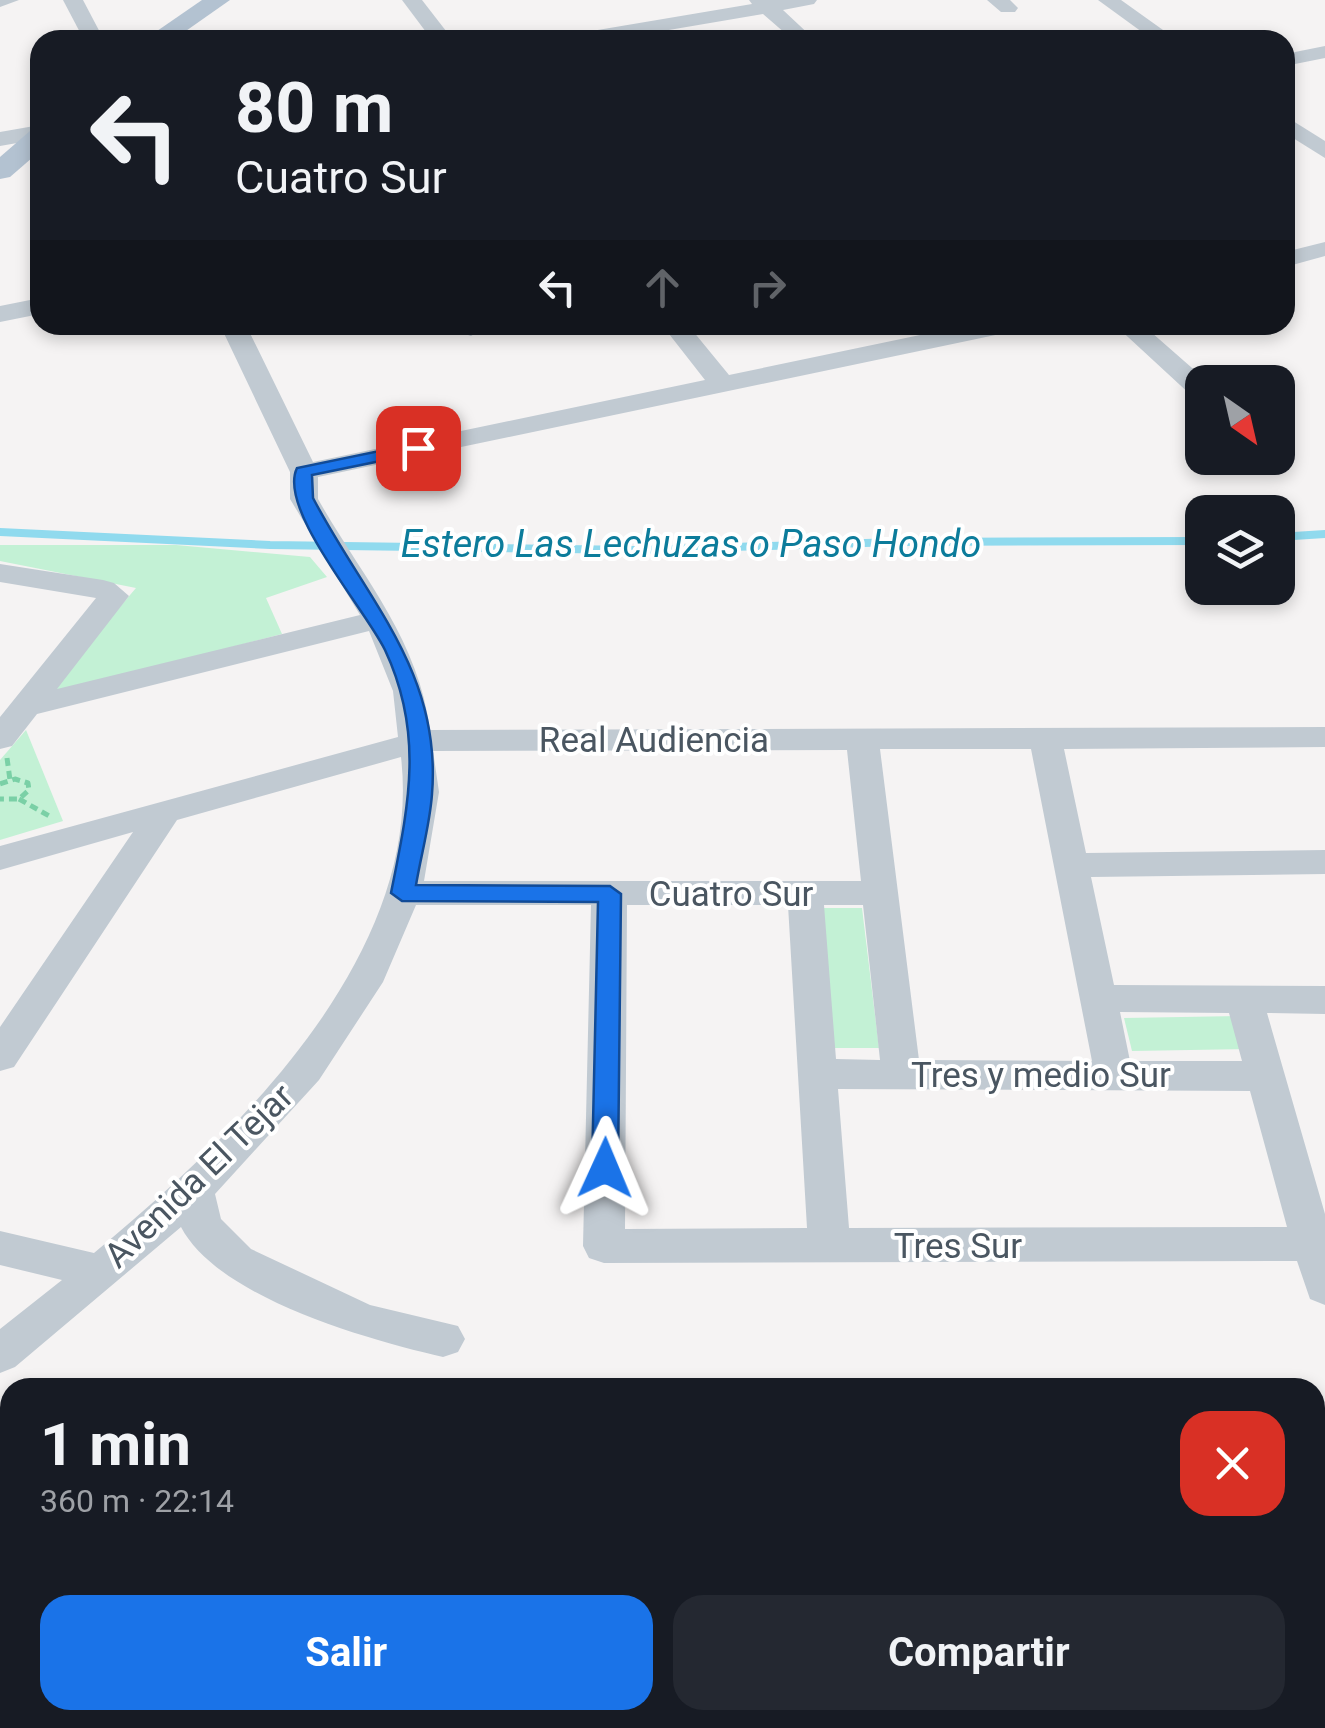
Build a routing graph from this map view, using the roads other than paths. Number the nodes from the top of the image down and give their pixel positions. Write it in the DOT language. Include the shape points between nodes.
graph roads {
  1 [pos="9,0"];
  2 [pos="73,0"];
  3 [pos="218,0"];
  4 [pos="412,0"];
  5 [pos="807,0"];
  6 [pos="1108,0"];
  7 [pos="0,2"];
  8 [pos="763,3"];
  9 [pos="89,30"];
  10 [pos="172,30"];
  11 [pos="436,30"];
  12 [pos="625,30"];
  13 [pos="794,30"];
  14 [pos="1152,30"];
  15 [pos="1325,52"];
  16 [pos="1295,58"];
  17 [pos="1295,129"];
  18 [pos="30,136"];
  19 [pos="0,139"];
  20 [pos="30,144"];
  21 [pos="1322,147"];
  22 [pos="0,172"];
  23 [pos="1325,250"];
  24 [pos="1295,258"];
  25 [pos="30,308"];
  26 [pos="0,314"];
  27 [pos="238,335"];
  28 [pos="683,335"];
  29 [pos="958,335"];
  30 [pos="1139,335"];
  31 [pos="1185,376"];
  32 [pos="723,385"];
  33 [pos="304,472"];
  34 [pos="0,573"];
  35 [pos="376,620"];
  36 [pos="24,707"];
  37 [pos="1325,737"];
  38 [pos="1045,738"];
  39 [pos="0,739"];
  40 [pos="862,739"];
  41 [pos="420,740"];
  42 [pos="165,812"];
  43 [pos="0,858"];
  44 [pos="1325,862"];
  45 [pos="1071,865"];
  46 [pos="402,893"];
  47 [pos="880,893"];
  48 [pos="610,894"];
  49 [pos="806,894"];
  50 [pos="1098,998"];
  51 [pos="1244,999"];
  52 [pos="1325,1000"];
  53 [pos="0,1057"];
  54 [pos="818,1074"];
  55 [pos="901,1074"];
  56 [pos="1114,1075"];
  57 [pos="1265,1076"];
  58 [pos="194,1190"];
  59 [pos="1313,1244"];
  60 [pos="829,1246"];
  61 [pos="0,1248"];
  62 [pos="100,1272"];
  63 [pos="1325,1287"];
  64 [pos="443,1339"];
  65 [pos="0,1354"];
  1 -- 7 [label="street"];
  2 -- 9 [label="street"];
  3 -- 10 [label="main road"];
  4 -- 11 [label="street"];
  5 -- 8 [label="street"];
  6 -- 14 [label="street"];
  8 -- 12 [label="street"];
  8 -- 13 [label="street"];
  15 -- 16 [label="street"];
  17 -- 21 [label="street"];
  18 -- 19 [label="street"];
  20 -- 22 [label="main road"];
  23 -- 24 [label="street"];
  25 -- 26 [label="street"];
  27 -- 33 [label="street, Avenida El Tejar"];
  28 -- 32 [label="street"];
  29 -- 32 [label="street"];
  30 -- 31 [label="street"];
  32 -- 33 [label="street"];
  33 -- 35 [label="street, Avenida El Tejar" via="304,498"];
  34 -- 36 [label="street" via="114,596"];
  35 -- 36 [label="street"];
  35 -- 41 [label="street, Avenida El Tejar" via="396,650"];
  36 -- 39 [label="street"];
  37 -- 38 [label="street, Real Audiencia"];
  38 -- 40 [label="street, Real Audiencia"];
  38 -- 45 [label="street"];
  40 -- 41 [label="street, Real Audiencia"];
  40 -- 47 [label="street"];
  41 -- 42 [label="street, Real Audiencia"];
  41 -- 46 [label="street, Avenida El Tejar" via="418,822"];
  42 -- 43 [label="street, Real Audiencia"];
  42 -- 53 [label="street"];
  44 -- 45 [label="street"];
  45 -- 50 [label="street"];
  46 -- 48 [label="street, Cuatro Sur"];
  46 -- 58 [label="street, Avenida El Tejar" via="373,963 330,1035 270,1112"];
  47 -- 49 [label="street, Cuatro Sur"];
  47 -- 55 [label="street"];
  48 -- 49 [label="street, Cuatro Sur"];
  48 -- 60 [label="street, Tres Sur" via="604,1246"];
  49 -- 54 [label="street"];
  50 -- 51 [label="street"];
  50 -- 56 [label="street"];
  51 -- 52 [label="street"];
  51 -- 57 [label="street"];
  54 -- 55 [label="street, Tres y medio Sur"];
  54 -- 60 [label="street"];
  55 -- 56 [label="street, Tres y medio Sur"];
  56 -- 57 [label="street, Tres y medio Sur"];
  57 -- 59 [label="street"];
  58 -- 62 [label="street, Avenida El Tejar"];
  58 -- 64 [label="street" via="202,1227 236,1261 362,1321"];
  59 -- 60 [label="street, Tres Sur"];
  59 -- 63 [label="street"];
  61 -- 62 [label="street"];
  62 -- 65 [label="street, Avenida El Tejar"];
}
